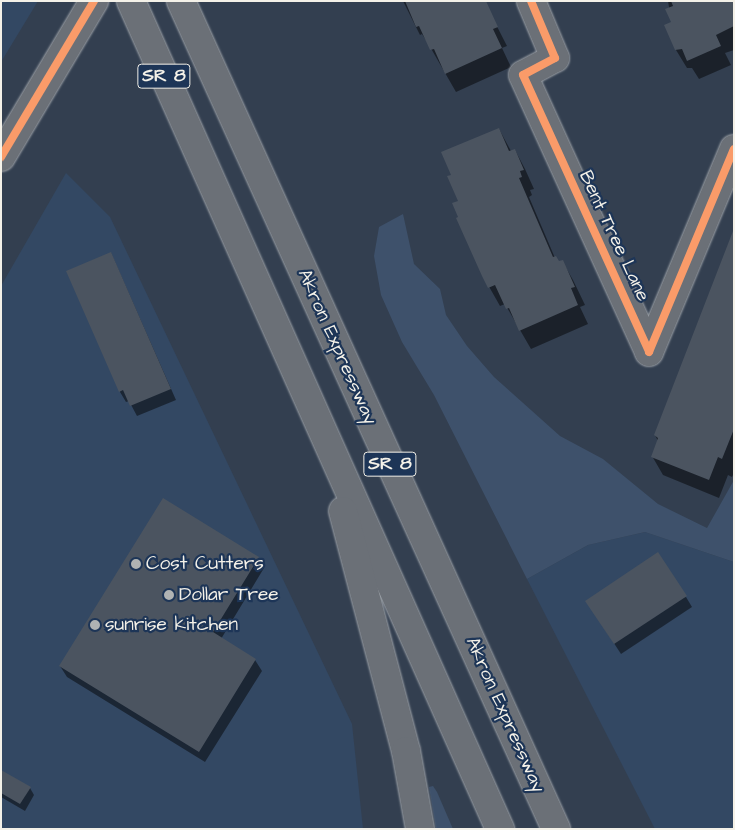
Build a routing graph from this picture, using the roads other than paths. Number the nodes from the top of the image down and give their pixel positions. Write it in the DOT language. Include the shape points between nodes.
graph roads {
  1 [pos="94,1"];
  2 [pos="131,1"];
  3 [pos="180,1"];
  4 [pos="531,1"];
  5 [pos="734,148"];
  6 [pos="1,158"];
  7 [pos="319,422"];
  8 [pos="420,829"];
  9 [pos="500,829"];
  10 [pos="556,829"];
  1 -- 6 [label="main road"];
  2 -- 7 [label="main road, SR 8"];
  3 -- 10 [label="main road, Akron Expressway / SR 8"];
  4 -- 5 [label="main road, Bent Tree Lane" via="555,58 523,75 649,352"];
  7 -- 8 [label="main road" via="406,750"];
  7 -- 9 [label="main road, SR 8"];
}
